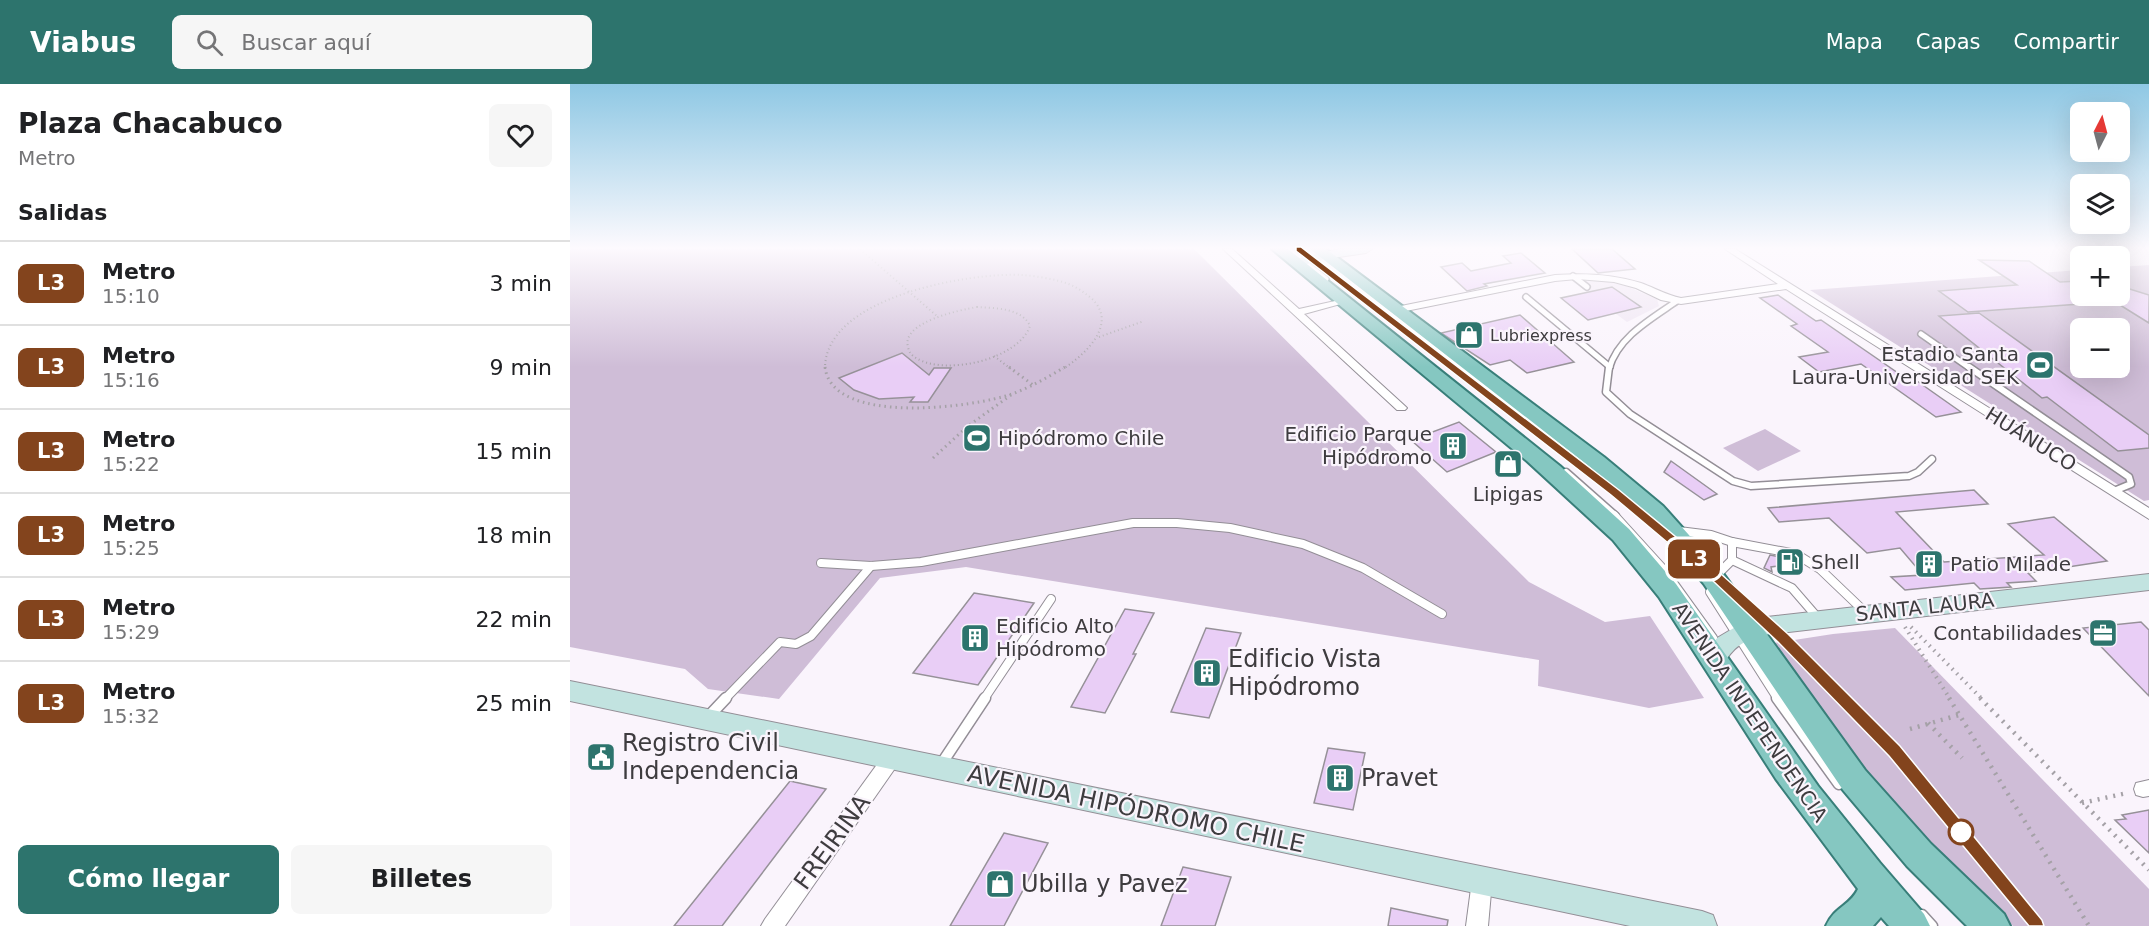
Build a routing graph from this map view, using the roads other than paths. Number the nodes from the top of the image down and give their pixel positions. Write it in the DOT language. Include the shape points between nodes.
graph roads {
  1 [pos="1270,288"];
  2 [pos="1332,288"];
  3 [pos="1347,288"];
  4 [pos="1351,288"];
  5 [pos="1361,288"];
  6 [pos="1509,288"];
  7 [pos="1641,288"];
  8 [pos="1772,288"];
  9 [pos="1791,288"];
  10 [pos="1527,297"];
  11 [pos="1341,301"];
  12 [pos="1677,301"];
  13 [pos="1396,310"];
  14 [pos="1297,313"];
  15 [pos="1921,334"];
  16 [pos="1610,367"];
  17 [pos="1401,408"];
  18 [pos="1932,459"];
  19 [pos="2114,491"];
  20 [pos="2149,514"];
  21 [pos="1673,530"];
  22 [pos="1732,542"];
  23 [pos="1732,560"];
  24 [pos="821,563"];
  25 [pos="871,566"];
  26 [pos="1705,578"];
  27 [pos="2149,582"];
  28 [pos="1051,599"];
  29 [pos="1442,614"];
  30 [pos="1867,614"];
  31 [pos="1819,619"];
  32 [pos="1729,646"];
  33 [pos="570,691"];
  34 [pos="706,719"];
  35 [pos="892,758"];
  36 [pos="939,768"];
  37 [pos="1846,791"];
  38 [pos="1482,881"];
  39 [pos="1877,887"];
  40 [pos="1914,917"];
  41 [pos="772,926"];
  42 [pos="1477,926"];
  43 [pos="1702,926"];
  44 [pos="1844,926"];
  45 [pos="1932,926"];
  46 [pos="1992,926"];
  1 -- 14 [label="street"];
  2 -- 11 [label="main road, AVENIDA INDEPENDENCIA"];
  3 -- 32 [label="lane" via="1601,501 1661,564"];
  4 -- 26 [label="lane" via="1624,495"];
  5 -- 13 [label="main road, AVENIDA INDEPENDENCIA"];
  6 -- 13 [label="street"];
  7 -- 12 [label="street"];
  8 -- 12 [label="street"];
  9 -- 19 [label="street, HUÁNUCO"];
  10 -- 16 [label="lane"];
  11 -- 14 [label="street"];
  11 -- 32 [label="main road, AVENIDA INDEPENDENCIA" via="1597,510"];
  12 -- 16 [label="lane" via="1629,336 1616,351"];
  13 -- 21 [label="main road, AVENIDA INDEPENDENCIA" via="1597,462"];
  14 -- 17 [label="street"];
  15 -- 19 [label="lane" via="2129,477 2131,484"];
  16 -- 18 [label="lane" via="1606,392 1630,414 1733,481 1751,486 1909,476"];
  19 -- 20 [label="street, HUÁNUCO"];
  21 -- 22 [label="lane"];
  21 -- 26 [label="main road, AVENIDA INDEPENDENCIA"];
  22 -- 23 [label="lane"];
  22 -- 30 [label="lane" via="1796,554 1820,569"];
  23 -- 26 [label="lane"];
  23 -- 31 [label="lane" via="1792,588"];
  24 -- 25 [label="lane"];
  25 -- 29 [label="lane" via="957,557 1133,523 1177,523 1230,528 1303,544 1363,568"];
  25 -- 34 [label="lane" via="811,636 796,644 780,642"];
  26 -- 32 [label="main road, AVENIDA INDEPENDENCIA"];
  27 -- 30 [label="street, SANTA LAURA"];
  28 -- 36 [label="lane"];
  30 -- 31 [label="street, SANTA LAURA"];
  31 -- 32 [label="street, SANTA LAURA"];
  32 -- 37 [label="lane"];
  32 -- 39 [label="main road, AVENIDA INDEPENDENCIA" via="1816,812"];
  32 -- 46 [label="main road, AVENIDA INDEPENDENCIA" via="1810,721 1854,780 1919,855"];
  33 -- 34 [label="street, AVENIDA HIPÓDROMO CHILE"];
  34 -- 35 [label="street, AVENIDA HIPÓDROMO CHILE"];
  35 -- 36 [label="street, AVENIDA HIPÓDROMO CHILE"];
  35 -- 41 [label="street, FREIRINA"];
  36 -- 38 [label="street, AVENIDA HIPÓDROMO CHILE"];
  38 -- 42 [label="street"];
  38 -- 43 [label="street, AVENIDA HIPÓDROMO CHILE"];
  39 -- 40 [label="main road, AVENIDA INDEPENDENCIA"];
  39 -- 44 [label="main road" via="1866,910"];
  40 -- 45 [label="lane"];
}
